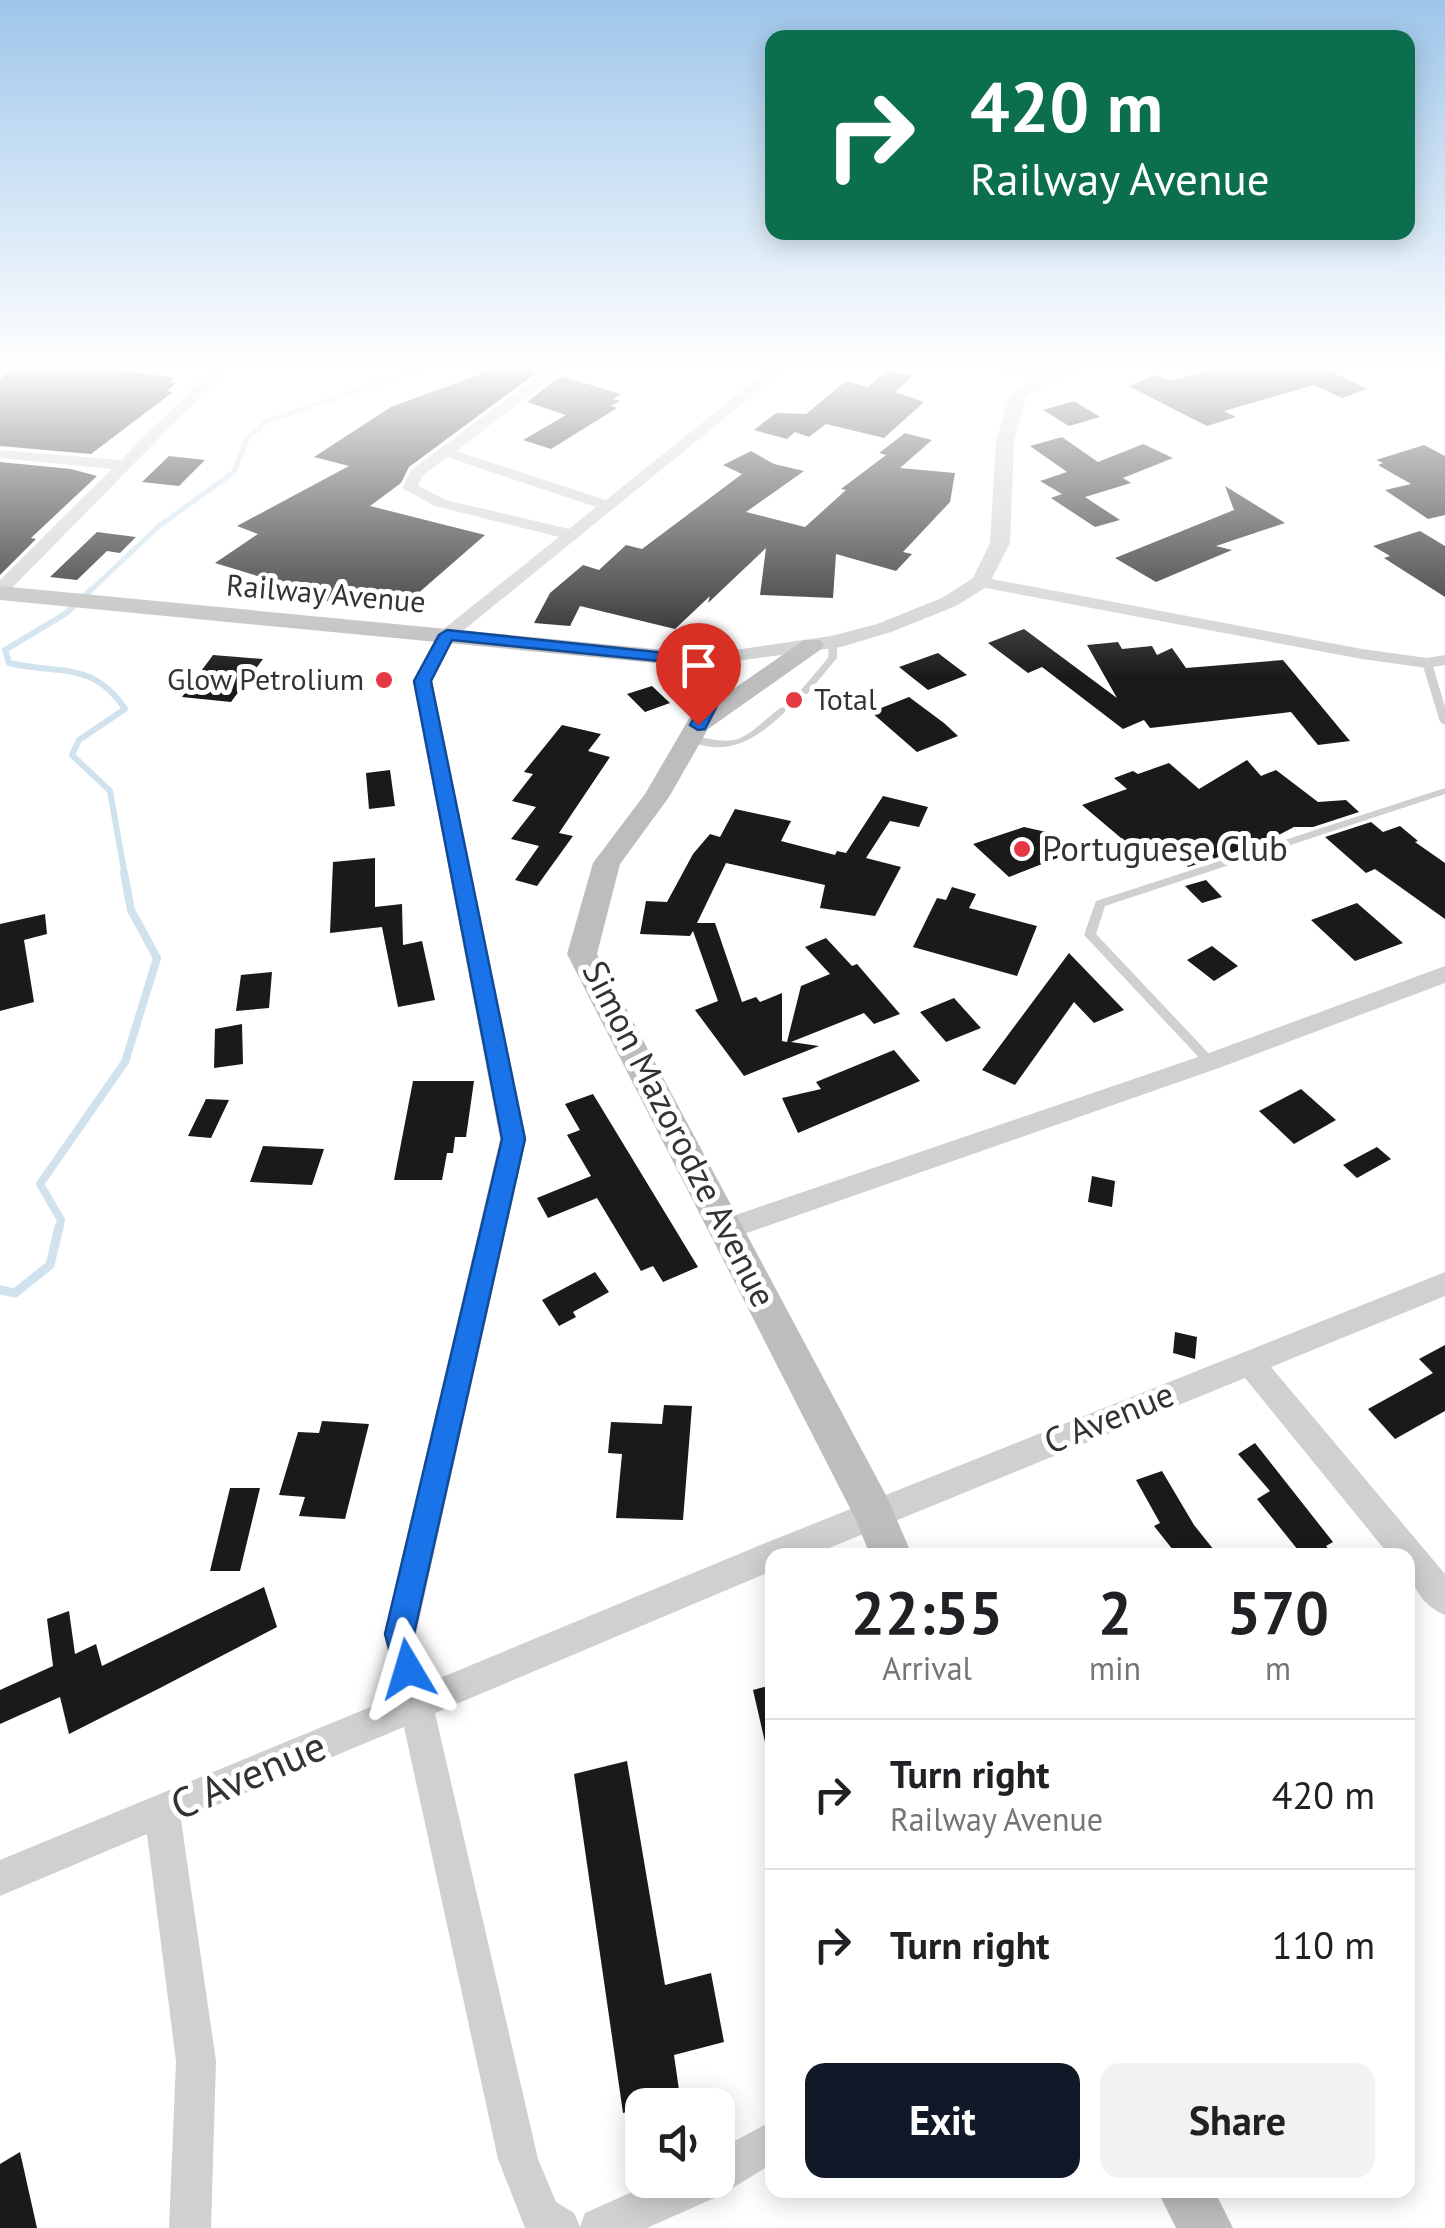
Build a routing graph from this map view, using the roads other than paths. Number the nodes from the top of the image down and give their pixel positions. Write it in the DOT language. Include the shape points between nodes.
graph roads {
  1 [pos="120,469"];
  2 [pos="422,469"];
  3 [pos="496,469"];
  4 [pos="654,469"];
  5 [pos="1006,469"];
  6 [pos="608,506"];
  7 [pos="573,535"];
  8 [pos="980,582"];
  9 [pos="0,592"];
  10 [pos="447,635"];
  11 [pos="823,644"];
  12 [pos="707,661"];
  13 [pos="1436,661"];
  14 [pos="804,692"];
  15 [pos="782,710"];
  16 [pos="1445,722"];
  17 [pos="694,732"];
  18 [pos="1445,791"];
  19 [pos="1445,974"];
  20 [pos="1210,1062"];
  21 [pos="727,1229"];
  22 [pos="1445,1284"];
  23 [pos="1249,1362"];
  24 [pos="874,1514"];
  25 [pos="791,1548"];
  26 [pos="888,1548"];
  27 [pos="1403,1548"];
  28 [pos="765,1559"];
  29 [pos="1415,1563"];
  30 [pos="1445,1599"];
  31 [pos="417,1704"];
  32 [pos="162,1811"];
  33 [pos="0,1878"];
  34 [pos="765,2146"];
  35 [pos="735,2163"];
  36 [pos="666,2198"];
  37 [pos="1189,2198"];
  38 [pos="190,2228"];
  39 [pos="560,2228"];
  40 [pos="600,2228"];
  41 [pos="1206,2228"];
  1 -- 9 [label="street"];
  2 -- 7 [label="street" via="410,488 441,502"];
  3 -- 6 [label="street"];
  4 -- 6 [label="street"];
  5 -- 8 [label="street" via="1000,543"];
  6 -- 7 [label="street"];
  7 -- 10 [label="street"];
  8 -- 11 [label="street" via="949,602"];
  8 -- 13 [label="street" via="1362,654"];
  9 -- 10 [label="main road, Railway Avenue"];
  10 -- 12 [label="main road, Railway Avenue"];
  10 -- 31 [label="street" via="422,681 513,1139 400,1634"];
  11 -- 12 [label="street"];
  11 -- 14 [label="lane" via="832,658"];
  11 -- 17 [label="main road"];
  12 -- 17 [label="main road, Simon Mazorodze Avenue" via="713,698"];
  13 -- 16 [label="lane"];
  15 -- 17 [label="lane" via="742,744 726,746"];
  17 -- 21 [label="main road, Simon Mazorodze Avenue" via="607,864 582,954"];
  18 -- 20 [label="lane" via="1100,904 1090,935"];
  19 -- 20 [label="street"];
  20 -- 21 [label="street"];
  21 -- 24 [label="main road, Simon Mazorodze Avenue"];
  22 -- 23 [label="street, C Avenue"];
  23 -- 24 [label="street, C Avenue"];
  23 -- 27 [label="street"];
  24 -- 25 [label="street, C Avenue"];
  24 -- 26 [label="main road, Simon Mazorodze Avenue"];
  28 -- 31 [label="street, C Avenue"];
  29 -- 30 [label="street"];
  31 -- 32 [label="street, C Avenue"];
  31 -- 39 [label="street" via="518,2158 541,2217"];
  32 -- 33 [label="street, C Avenue"];
  32 -- 38 [label="street" via="196,2061"];
  34 -- 35 [label="street"];
  36 -- 40 [label="street"];
  37 -- 41 [label="main road"];
}
